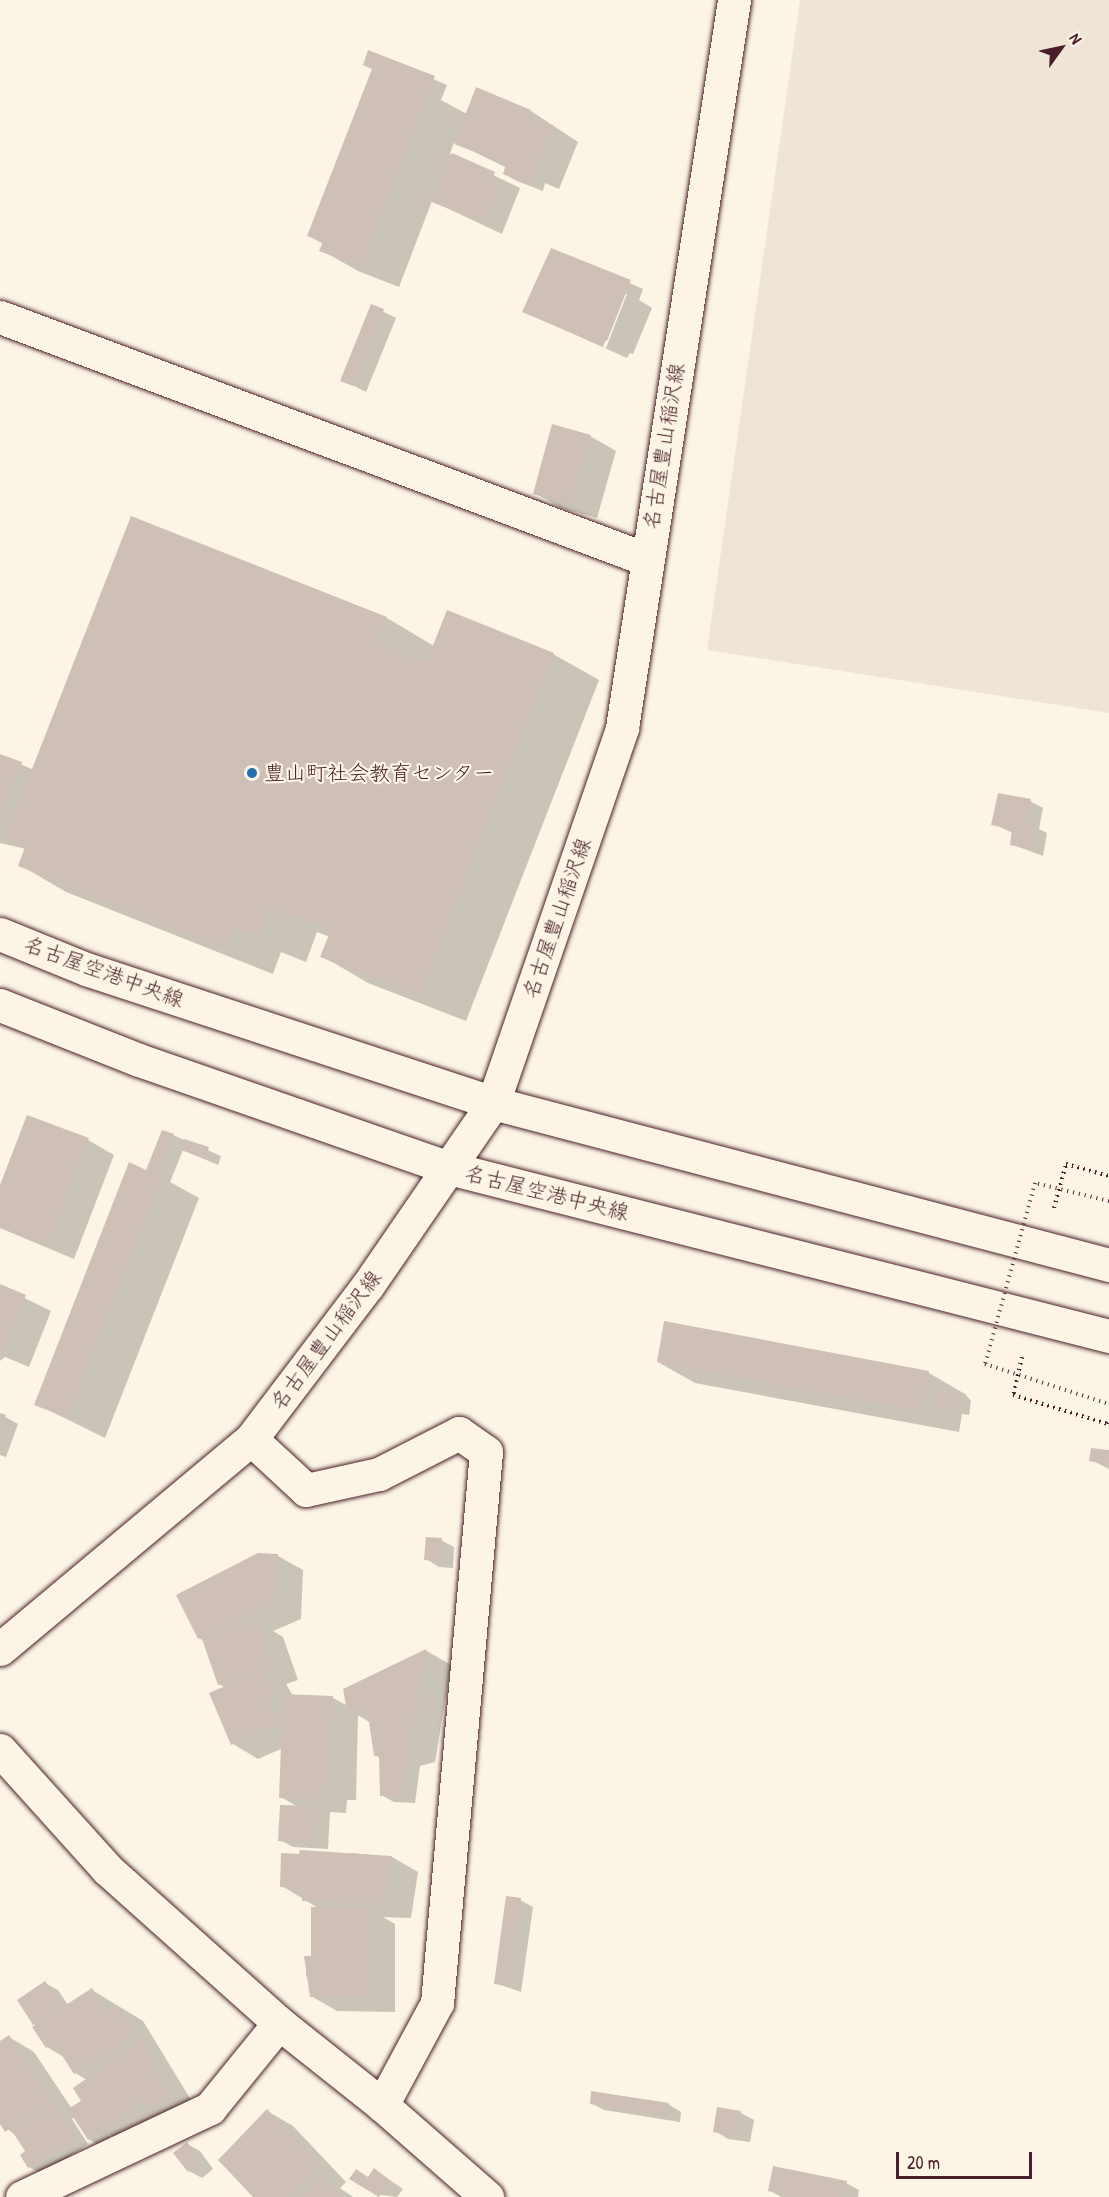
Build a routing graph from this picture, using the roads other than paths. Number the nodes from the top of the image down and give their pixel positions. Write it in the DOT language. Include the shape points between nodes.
graph roads {
  1 [pos="734,0"];
  2 [pos="0,317"];
  3 [pos="646,559"];
  4 [pos="0,934"];
  5 [pos="0,1005"];
  6 [pos="493,1103"];
  7 [pos="449,1168"];
  8 [pos="1109,1265"];
  9 [pos="1109,1336"];
  10 [pos="251,1439"];
  11 [pos="0,1649"];
  12 [pos="0,1750"];
  13 [pos="279,2023"];
  14 [pos="382,2105"];
  15 [pos="0,2179"];
  16 [pos="13,2197"];
  17 [pos="22,2197"];
  18 [pos="488,2197"];
  1 -- 3 [label="main road, 名古屋豊山稲沢線"];
  2 -- 3 [label="main road"];
  3 -- 6 [label="main road, 名古屋豊山稲沢線" via="622,728"];
  4 -- 6 [label="main road, 名古屋空港中央線" via="86,969"];
  5 -- 7 [label="main road, 名古屋空港中央線" via="139,1060"];
  6 -- 7 [label="main road, 名古屋豊山稲沢線"];
  6 -- 8 [label="main road, 名古屋空港中央線"];
  7 -- 9 [label="main road, 名古屋空港中央線"];
  7 -- 10 [label="main road, 名古屋豊山稲沢線" via="368,1285"];
  10 -- 11 [label="main road, 名古屋豊山稲沢線"];
  10 -- 14 [label="main road" via="306,1490 379,1474 459,1432 486,1452 437,2003"];
  12 -- 13 [label="main road" via="107,1869"];
  13 -- 14 [label="main road"];
  13 -- 17 [label="main road" via="210,2108"];
  14 -- 18 [label="main road"];
  15 -- 16 [label="main road"];
}
